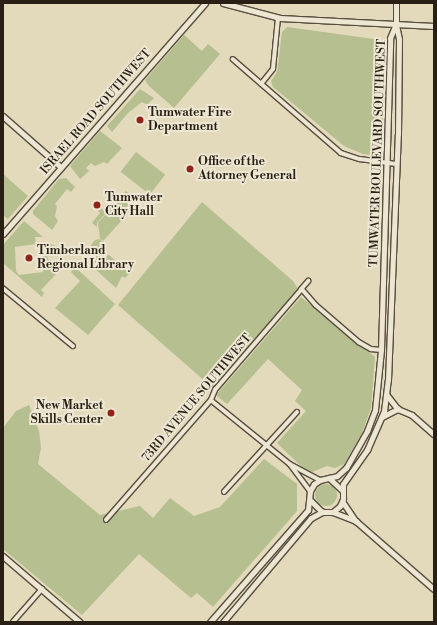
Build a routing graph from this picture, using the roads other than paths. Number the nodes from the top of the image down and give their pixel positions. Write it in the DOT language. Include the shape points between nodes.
graph roads {
  1 [pos="205,3"];
  2 [pos="224,3"];
  3 [pos="396,3"];
  4 [pos="278,18"];
  5 [pos="396,24"];
  6 [pos="434,26"];
  7 [pos="233,59"];
  8 [pos="261,84"];
  9 [pos="3,116"];
  10 [pos="386,163"];
  11 [pos="396,164"];
  12 [pos="61,168"];
  13 [pos="3,234"];
  14 [pos="309,281"];
  15 [pos="3,288"];
  16 [pos="302,289"];
  17 [pos="73,346"];
  18 [pos="381,350"];
  19 [pos="387,395"];
  20 [pos="211,400"];
  21 [pos="398,409"];
  22 [pos="298,412"];
  23 [pos="382,417"];
  24 [pos="434,434"];
  25 [pos="267,446"];
  26 [pos="290,464"];
  27 [pos="329,478"];
  28 [pos="320,480"];
  29 [pos="310,491"];
  30 [pos="343,491"];
  31 [pos="224,492"];
  32 [pos="310,500"];
  33 [pos="343,502"];
  34 [pos="322,512"];
  35 [pos="333,512"];
  36 [pos="106,520"];
  37 [pos="356,521"];
  38 [pos="3,556"];
  39 [pos="42,589"];
  40 [pos="434,589"];
  41 [pos="13,622"];
  42 [pos="80,622"];
  43 [pos="210,622"];
  44 [pos="223,622"];
  1 -- 12 [label="street, ISRAEL ROAD SOUTHWEST"];
  2 -- 4 [label="main road"];
  3 -- 5 [label="street"];
  4 -- 5 [label="main road"];
  4 -- 8 [label="street" via="272,69"];
  5 -- 6 [label="main road"];
  5 -- 10 [label="main road, TUMWATER BOULEVARD SOUTHWEST" via="390,38"];
  5 -- 11 [label="main road, TUMWATER BOULEVARD SOUTHWEST" via="399,39 399,76"];
  7 -- 8 [label="street"];
  8 -- 10 [label="street" via="341,153"];
  9 -- 12 [label="street"];
  10 -- 11 [label="street"];
  10 -- 18 [label="main road, TUMWATER BOULEVARD SOUTHWEST"];
  11 -- 19 [label="main road, TUMWATER BOULEVARD SOUTHWEST"];
  12 -- 13 [label="street, ISRAEL ROAD SOUTHWEST"];
  14 -- 16 [label="street, 73RD AVENUE SOUTHWEST"];
  15 -- 17 [label="street"];
  16 -- 18 [label="street" via="316,305 359,342 371,349"];
  16 -- 20 [label="street, 73RD AVENUE SOUTHWEST" via="215,390"];
  18 -- 27 [label="main road, TUMWATER BOULEVARD SOUTHWEST" via="375,410 367,431 340,475"];
  19 -- 21 [label="street"];
  19 -- 23 [label="main road, TUMWATER BOULEVARD SOUTHWEST"];
  20 -- 25 [label="street"];
  20 -- 36 [label="street, 73RD AVENUE SOUTHWEST"];
  21 -- 23 [label="street"];
  21 -- 24 [label="street" via="412,415"];
  22 -- 25 [label="street"];
  23 -- 30 [label="main road, TUMWATER BOULEVARD SOUTHWEST" via="372,442 344,482"];
  25 -- 26 [label="street"];
  25 -- 31 [label="street"];
  26 -- 28 [label="street"];
  26 -- 29 [label="street"];
  27 -- 28 [label="main road"];
  27 -- 30 [label="main road"];
  28 -- 29 [label="main road"];
  29 -- 32 [label="main road"];
  30 -- 33 [label="main road"];
  32 -- 34 [label="main road"];
  32 -- 43 [label="main road" via="308,510"];
  33 -- 35 [label="main road"];
  33 -- 37 [label="street"];
  34 -- 35 [label="main road"];
  34 -- 44 [label="main road" via="310,518"];
  35 -- 37 [label="street"];
  37 -- 40 [label="street"];
  38 -- 39 [label="street"];
  39 -- 41 [label="street"];
  39 -- 42 [label="street"];
}
